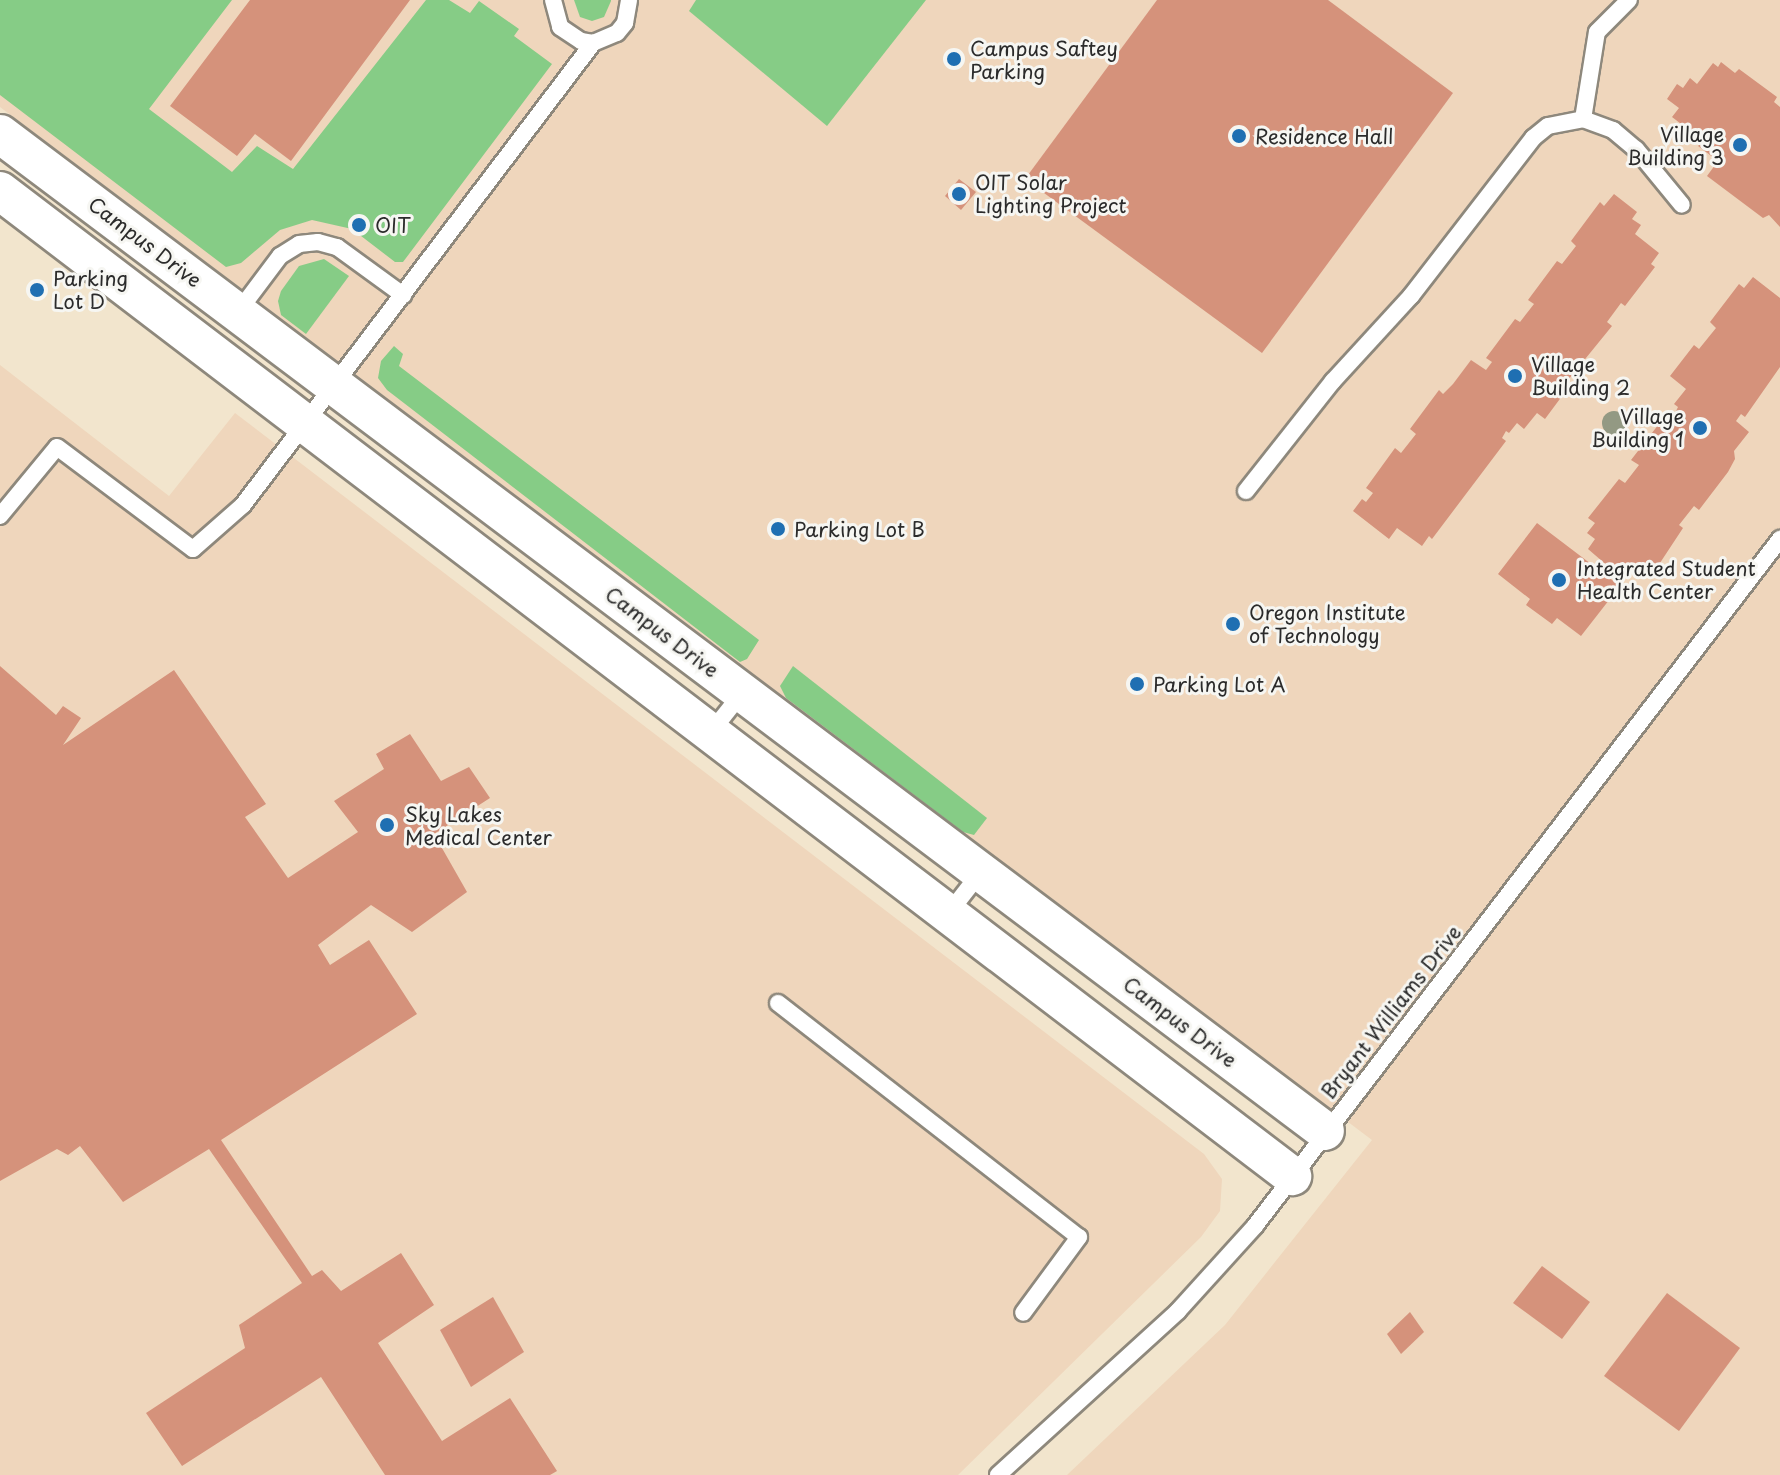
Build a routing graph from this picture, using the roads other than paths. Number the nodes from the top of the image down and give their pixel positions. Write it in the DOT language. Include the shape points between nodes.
graph roads {
  1 [pos="553,0"];
  2 [pos="629,0"];
  3 [pos="1629,0"];
  4 [pos="593,43"];
  5 [pos="1583,119"];
  6 [pos="0,134"];
  7 [pos="0,191"];
  8 [pos="1682,205"];
  9 [pos="403,295"];
  10 [pos="238,312"];
  11 [pos="334,384"];
  12 [pos="305,422"];
  13 [pos="1246,491"];
  14 [pos="0,516"];
  15 [pos="1780,539"];
  16 [pos="742,693"];
  17 [pos="710,734"];
  18 [pos="980,873"];
  19 [pos="948,914"];
  20 [pos="778,1003"];
  21 [pos="1325,1131"];
  22 [pos="1292,1176"];
  23 [pos="1023,1313"];
  24 [pos="998,1475"];
  1 -- 4 [label="lane" via="560,27"];
  2 -- 4 [label="lane" via="625,23 617,33"];
  3 -- 5 [label="lane" via="1597,32"];
  4 -- 9 [label="lane"];
  5 -- 8 [label="lane" via="1613,130 1636,149"];
  5 -- 13 [label="lane" via="1548,126 1533,138 1411,296 1333,381"];
  6 -- 10 [label="street, Campus Drive"];
  7 -- 12 [label="street"];
  9 -- 10 [label="lane" via="337,247 318,242 299,244 280,256"];
  9 -- 11 [label="lane"];
  10 -- 11 [label="street, Campus Drive"];
  11 -- 12 [label="lane"];
  11 -- 16 [label="street, Campus Drive"];
  12 -- 14 [label="lane" via="243,505 193,549 57,447"];
  12 -- 17 [label="street"];
  15 -- 21 [label="lane, Bryant Williams Drive"];
  16 -- 17 [label="lane"];
  16 -- 18 [label="street, Campus Drive"];
  17 -- 19 [label="street"];
  18 -- 19 [label="lane"];
  18 -- 21 [label="street, Campus Drive"];
  19 -- 22 [label="street"];
  20 -- 23 [label="lane" via="1079,1237"];
  21 -- 22 [label="lane, Bryant Williams Drive"];
  22 -- 24 [label="lane, Bryant Williams Drive" via="1178,1311"];
}
